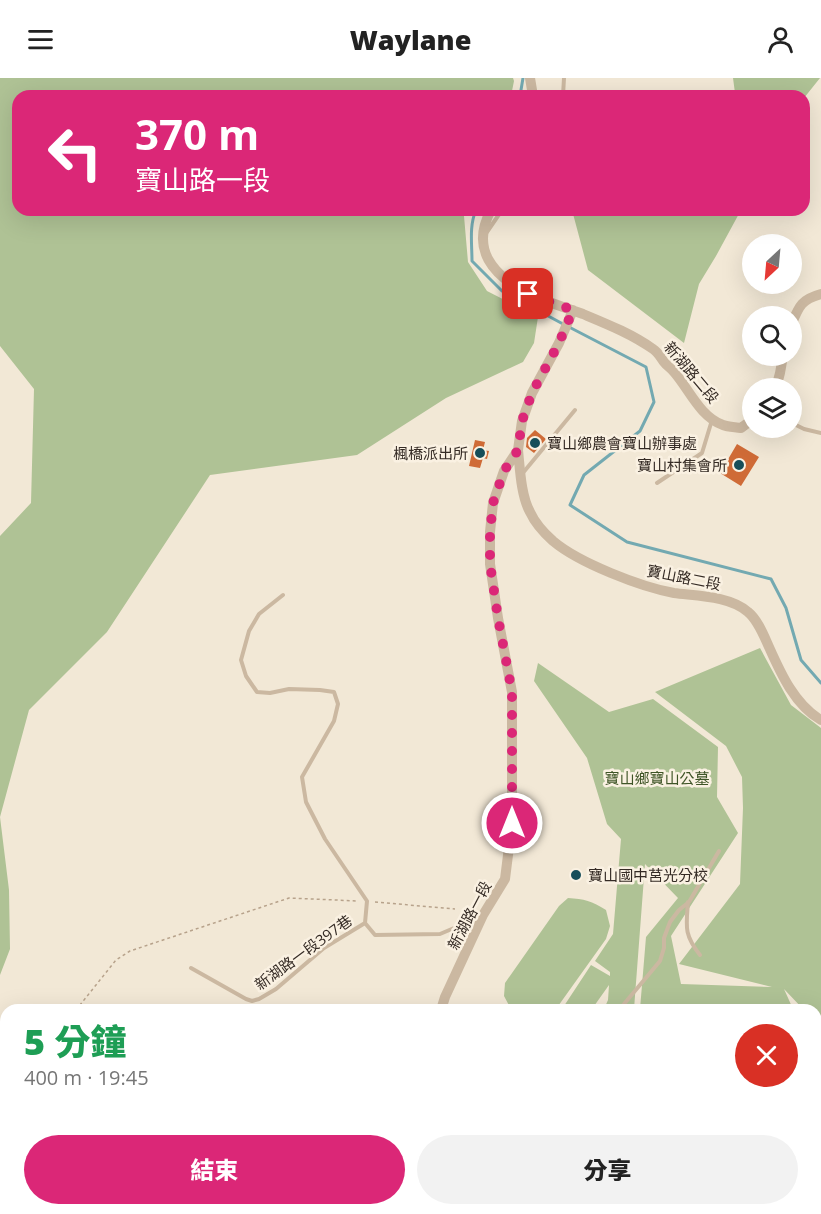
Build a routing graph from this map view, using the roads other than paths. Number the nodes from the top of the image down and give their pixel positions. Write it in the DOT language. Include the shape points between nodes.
graph roads {
  1 [pos="488,216"];
  2 [pos="498,216"];
  3 [pos="482,239"];
  4 [pos="821,294"];
  5 [pos="799,306"];
  6 [pos="573,310"];
  7 [pos="575,410"];
  8 [pos="712,419"];
  9 [pos="742,427"];
  10 [pos="802,428"];
  11 [pos="821,433"];
  12 [pos="518,450"];
  13 [pos="521,476"];
  14 [pos="657,483"];
  15 [pos="283,596"];
  16 [pos="821,720"];
  17 [pos="719,851"];
  18 [pos="688,902"];
  19 [pos="483,915"];
  20 [pos="365,923"];
  21 [pos="700,955"];
  22 [pos="191,968"];
  23 [pos="443,1004"];
  24 [pos="624,1004"];
  1 -- 3 [label="street"];
  2 -- 3 [label="lane"];
  3 -- 6 [label="street, 新湖路二段" via="489,261 506,280 528,294"];
  4 -- 5 [label="street"];
  6 -- 8 [label="street, 新湖路二段" via="656,350"];
  6 -- 12 [label="street, 新湖路一段" via="532,393 522,421"];
  7 -- 13 [label="lane"];
  8 -- 9 [label="street, 新湖路二段"];
  8 -- 14 [label="lane" via="702,453"];
  10 -- 11 [label="lane"];
  12 -- 13 [label="street, 寶山路二段"];
  12 -- 19 [label="street, 新湖路一段" via="504,471 493,503 490,532 490,564 512,692 512,823 505,879"];
  13 -- 16 [label="street, 寶山路二段" via="529,511 537,523 553,541 576,555 639,583 668,592 729,601 750,613 790,688 802,705"];
  15 -- 20 [label="lane, 新湖路一段397巷" via="259,614 249,631 241,660 257,692 334,692 338,704 334,721 302,777 306,802 325,839 367,901"];
  17 -- 18 [label="lane"];
  18 -- 21 [label="lane" via="687,934"];
  18 -- 24 [label="lane" via="670,922 660,961"];
  19 -- 20 [label="lane, 新湖路一段397巷" via="440,934 375,935"];
  19 -- 23 [label="street, 新湖路一段"];
  20 -- 22 [label="lane, 新湖路一段397巷" via="324,948 276,989 252,1001"];
}
